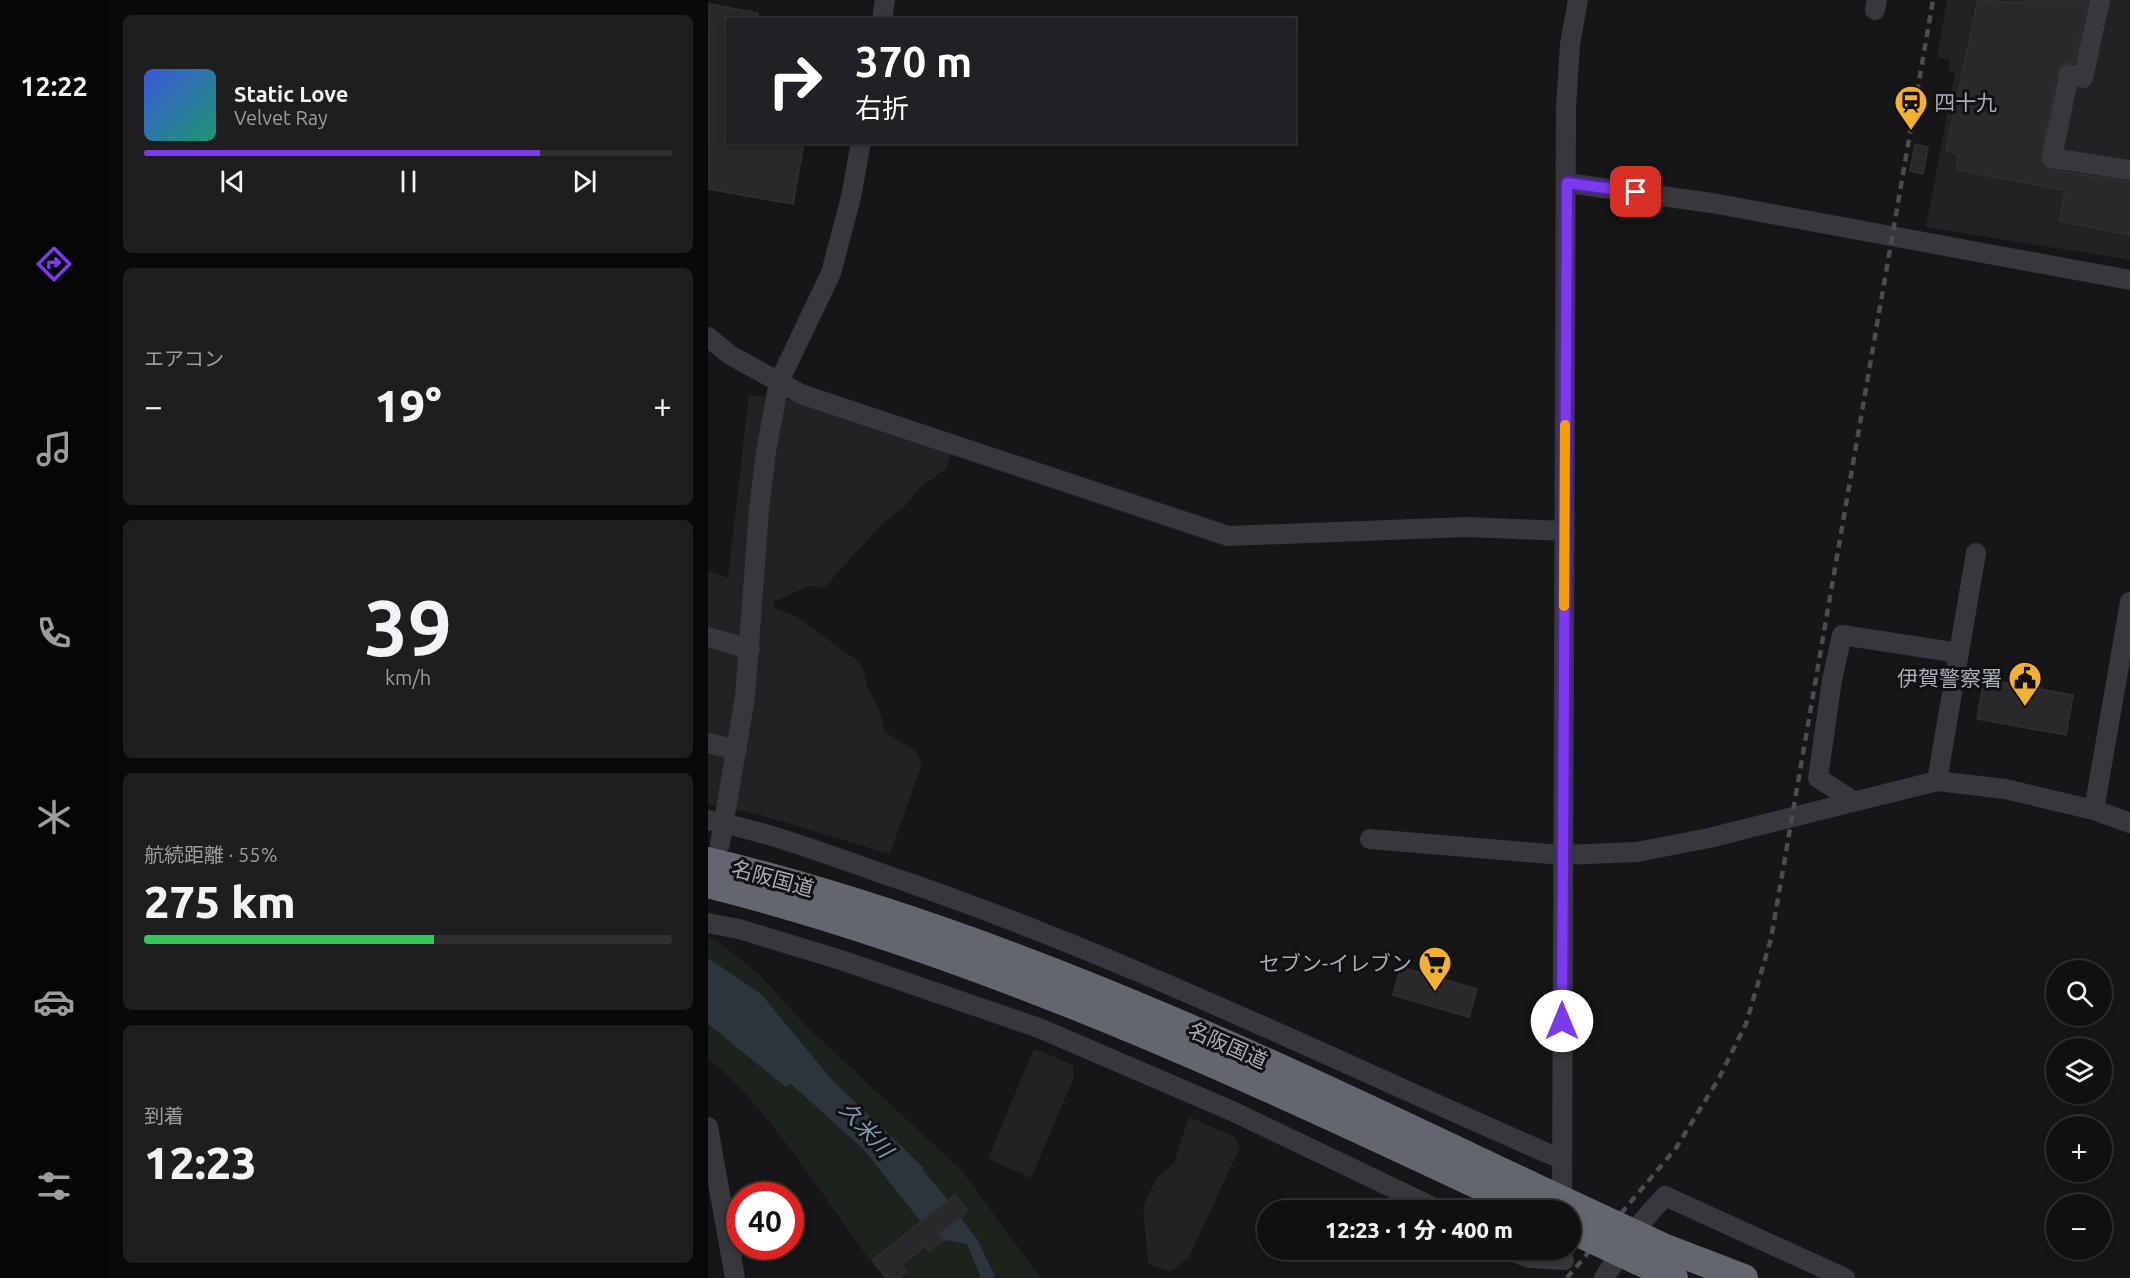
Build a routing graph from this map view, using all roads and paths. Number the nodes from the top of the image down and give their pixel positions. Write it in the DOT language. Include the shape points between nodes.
graph roads {
  1 [pos="885,0"];
  2 [pos="1578,0"];
  3 [pos="2100,0"];
  4 [pos="882,18"];
  5 [pos="861,144"];
  6 [pos="2130,170"];
  7 [pos="1567,183"];
  8 [pos="2130,280"];
  9 [pos="708,337"];
  10 [pos="779,382"];
  11 [pos="1565,531"];
  12 [pos="1976,553"];
  13 [pos="2130,602"];
  14 [pos="708,637"];
  15 [pos="750,649"];
  16 [pos="1959,653"];
  17 [pos="708,742"];
  18 [pos="737,750"];
  19 [pos="1937,780"];
  20 [pos="1853,801"];
  21 [pos="2094,810"];
  22 [pos="716,822"];
  23 [pos="2130,823"];
  24 [pos="1370,838"];
  25 [pos="714,852"];
  26 [pos="1562,855"];
  27 [pos="708,884"];
  28 [pos="708,923"];
  29 [pos="708,1127"];
  30 [pos="1561,1159"];
  31 [pos="1418,1200"];
  32 [pos="1526,1200"];
  33 [pos="1526,1200"];
  34 [pos="1562,1200"];
  35 [pos="1581,1227"];
  36 [pos="1581,1234"];
  37 [pos="1547,1260"];
  38 [pos="1565,1262"];
  39 [pos="1665,1268"];
  40 [pos="735,1278"];
  41 [pos="1604,1278"];
  42 [pos="1730,1278"];
  43 [pos="1744,1278"];
  44 [pos="1845,1278"];
  1 -- 4 [label="street"];
  2 -- 7 [label="street" via="1566,98"];
  3 -- 6 [label="street" via="2083,78 2069,74 2052,158"];
  5 -- 10 [label="street" via="831,273"];
  7 -- 8 [label="street" via="1712,203"];
  7 -- 11 [label="street"];
  9 -- 10 [label="street" via="730,355"];
  10 -- 11 [label="street" via="801,394 1228,536 1467,527"];
  10 -- 15 [label="street" via="759,510"];
  11 -- 26 [label="street"];
  12 -- 16 [label="street"];
  13 -- 21 [label="street"];
  14 -- 15 [label="street"];
  15 -- 18 [label="street"];
  16 -- 19 [label="street"];
  16 -- 20 [label="street" via="1842,635 1818,778"];
  17 -- 18 [label="street"];
  18 -- 22 [label="street"];
  19 -- 20 [label="street"];
  19 -- 21 [label="street" via="2005,789"];
  20 -- 26 [label="street" via="1637,852"];
  21 -- 23 [label="street"];
  22 -- 25 [label="street"];
  22 -- 30 [label="street" via="858,865 1066,940"];
  24 -- 26 [label="street"];
  25 -- 32 [label="highway, 名阪国道" via="1078,981 1254,1057"];
  26 -- 30 [label="street"];
  27 -- 33 [label="highway, 名阪国道" via="901,940 1068,1001"];
  28 -- 31 [label="street" via="834,958 1039,1028 1232,1111"];
  29 -- 40 [label="street"];
  30 -- 34 [label="street"];
  35 -- 39 [label="highway, 名阪国道, bridge"];
  36 -- 39 [label="highway, 名阪国道, bridge"];
  37 -- 38 [label="street"];
  39 -- 42 [label="highway, 名阪国道"];
  39 -- 43 [label="highway"];
  41 -- 44 [label="street" via="1639,1225 1665,1196"];
}
